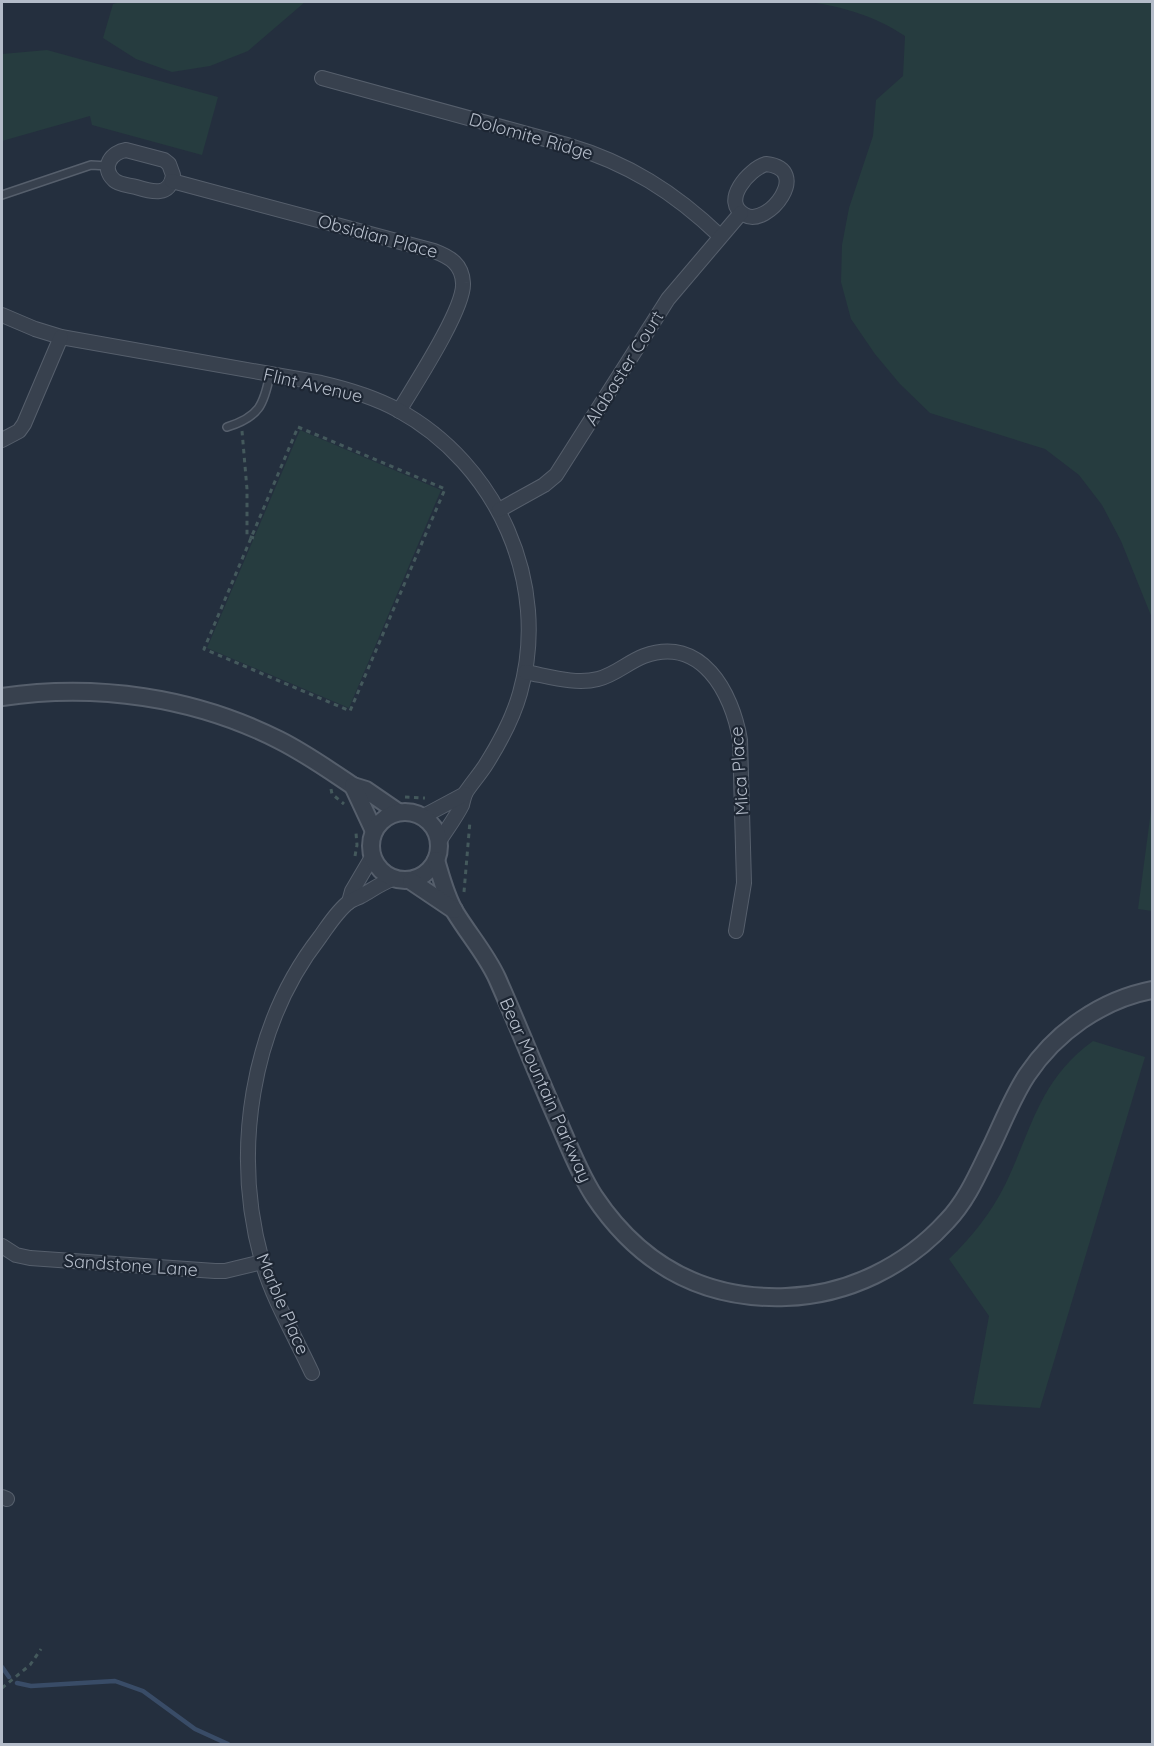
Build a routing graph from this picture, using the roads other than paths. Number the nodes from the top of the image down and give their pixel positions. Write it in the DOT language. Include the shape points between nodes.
graph roads {
  1 [pos="322,78"];
  2 [pos="108,166"];
  3 [pos="172,181"];
  4 [pos="2,195"];
  5 [pos="741,213"];
  6 [pos="720,236"];
  7 [pos="2,315"];
  8 [pos="61,337"];
  9 [pos="270,374"];
  10 [pos="399,411"];
  11 [pos="227,427"];
  12 [pos="2,440"];
  13 [pos="499,510"];
  14 [pos="525,672"];
  15 [pos="2,697"];
  16 [pos="353,786"];
  17 [pos="465,794"];
  18 [pos="400,804"];
  19 [pos="422,817"];
  20 [pos="374,831"];
  21 [pos="440,840"];
  22 [pos="372,857"];
  23 [pos="436,860"];
  24 [pos="393,879"];
  25 [pos="411,881"];
  26 [pos="349,902"];
  27 [pos="458,905"];
  28 [pos="736,931"];
  29 [pos="1152,990"];
  30 [pos="2,1246"];
  31 [pos="262,1262"];
  32 [pos="312,1373"];
  1 -- 6 [label="street, Dolomite Ridge" via="606,158 673,195"];
  2 -- 3 [label="street" via="117,182 154,192 165,190"];
  2 -- 3 [label="street" via="114,154 126,150 164,160 172,169"];
  2 -- 4 [label="lane" via="91,165"];
  3 -- 10 [label="street, Obsidian Place" via="434,251 456,262 463,284 458,305"];
  5 -- 6 [label="street, Alabaster Court"];
  6 -- 13 [label="street, Alabaster Court" via="672,292 556,475"];
  7 -- 8 [label="street, Flint Avenue"];
  8 -- 9 [label="street, Flint Avenue"];
  8 -- 12 [label="street" via="24,424"];
  9 -- 10 [label="street, Flint Avenue" via="348,390"];
  9 -- 11 [label="lane" via="261,407"];
  10 -- 13 [label="street, Flint Avenue" via="455,452"];
  13 -- 14 [label="street, Flint Avenue" via="514,544 525,587"];
  14 -- 17 [label="street, Flint Avenue" via="501,737"];
  14 -- 28 [label="street, Mica Place" via="586,681 613,674 642,657 662,652 681,653 699,661 713,674 731,705 740,740 744,883"];
  15 -- 16 [label="street" via="89,692 178,704 279,740"];
  16 -- 18 [label="street"];
  16 -- 20 [label="street"];
  17 -- 19 [label="street, Flint Avenue"];
  17 -- 21 [label="street, Flint Avenue"];
  18 -- 19 [label="street"];
  18 -- 20 [label="street"];
  19 -- 21 [label="street" via="434,827"];
  20 -- 22 [label="street"];
  21 -- 23 [label="street"];
  22 -- 24 [label="street"];
  22 -- 26 [label="street, Marble Place"];
  23 -- 25 [label="street" via="431,869"];
  23 -- 27 [label="street, Bear Mountain Parkway"];
  24 -- 25 [label="street"];
  24 -- 26 [label="street, Marble Place"];
  25 -- 27 [label="street, Bear Mountain Parkway"];
  26 -- 31 [label="street, Marble Place" via="295,974 272,1024 257,1074 248,1158 250,1197"];
  27 -- 29 [label="street, Bear Mountain Parkway" via="490,963 593,1195 633,1244 659,1265 684,1279 743,1295 799,1297 829,1291 886,1270 910,1255 949,1219 964,1199 1025,1078 1043,1053 1091,1014 1118,1000"];
  30 -- 31 [label="street, Sandstone Lane" via="30,1258 215,1271"];
  31 -- 32 [label="street, Marble Place"];
}
